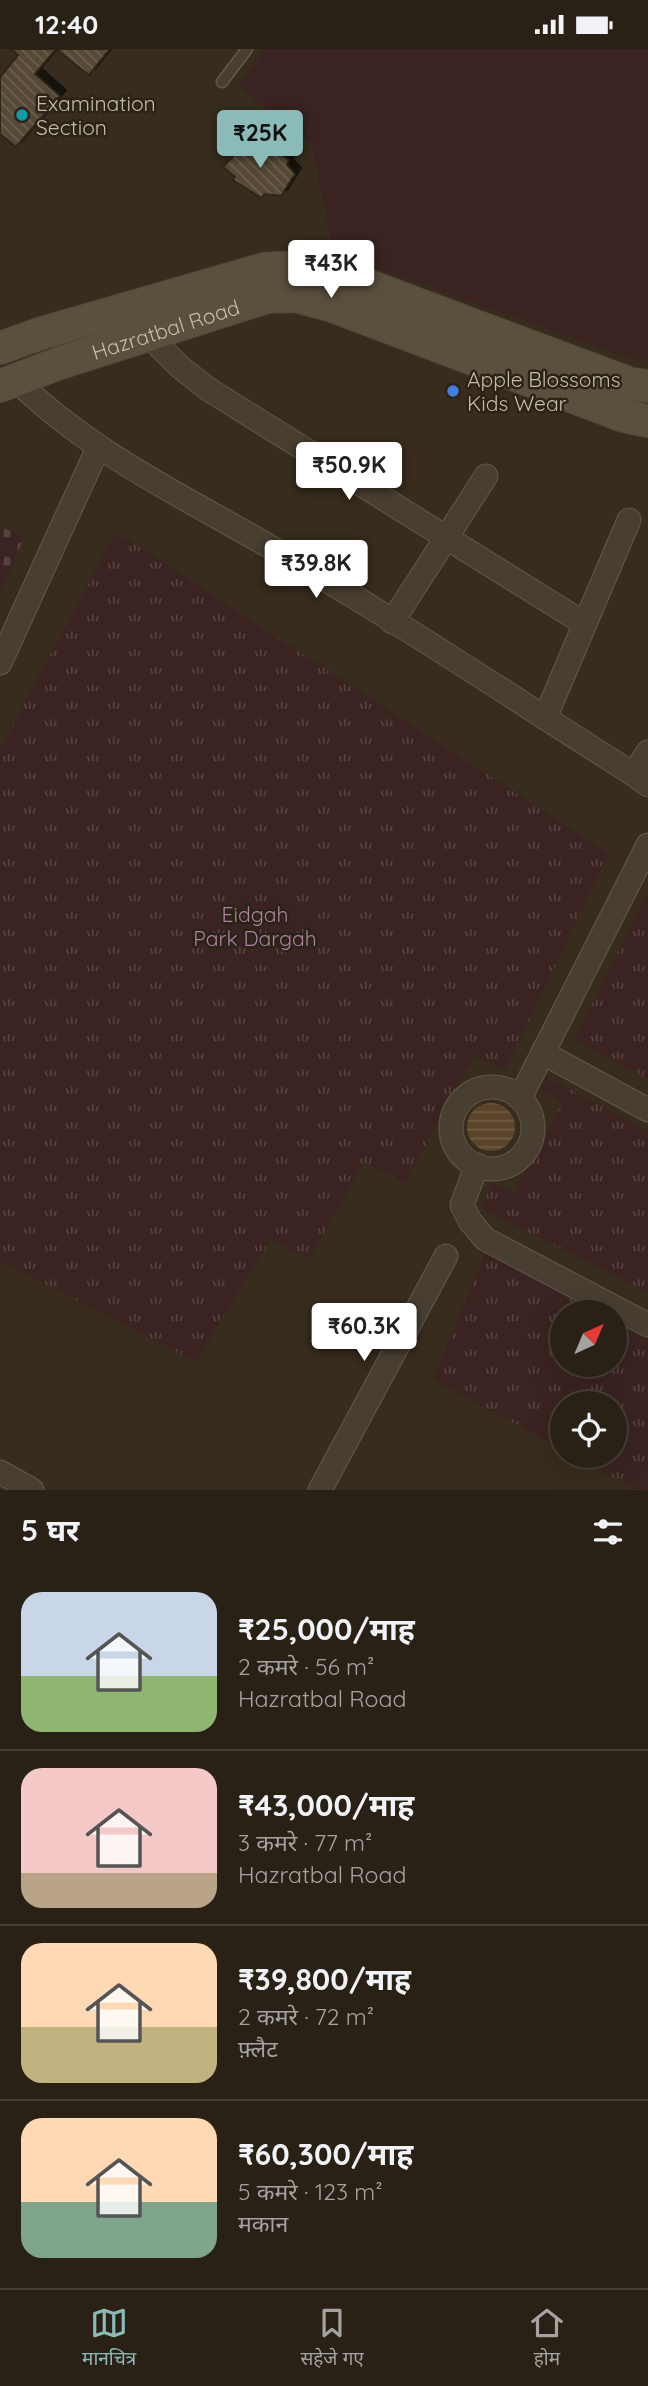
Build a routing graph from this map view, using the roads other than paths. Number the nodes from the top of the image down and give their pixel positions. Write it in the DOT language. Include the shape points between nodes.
graph roads {
  1 [pos="247,49"];
  2 [pos="222,82"];
  3 [pos="148,335"];
  4 [pos="0,348"];
  5 [pos="5,374"];
  6 [pos="648,386"];
  7 [pos="648,421"];
  8 [pos="98,448"];
  9 [pos="485,476"];
  10 [pos="629,520"];
  11 [pos="447,536"];
  12 [pos="392,622"];
  13 [pos="585,624"];
  14 [pos="0,663"];
  15 [pos="545,718"];
  16 [pos="648,752"];
  17 [pos="640,779"];
  18 [pos="648,845"];
  19 [pos="543,1053"];
  20 [pos="520,1098"];
  21 [pos="648,1110"];
  22 [pos="477,1165"];
  23 [pos="446,1256"];
  24 [pos="648,1325"];
  25 [pos="0,1472"];
  26 [pos="32,1490"];
  27 [pos="320,1490"];
  1 -- 2 [label="lane"];
  3 -- 5 [label="main road, Hazratbal Road"];
  3 -- 7 [label="main road, Hazratbal Road" via="267,297 296,296"];
  3 -- 11 [label="street" via="208,389"];
  4 -- 6 [label="main road, Hazratbal Road" via="264,269 298,267 334,274 631,384"];
  5 -- 8 [label="street"];
  8 -- 12 [label="street"];
  8 -- 14 [label="street"];
  9 -- 11 [label="street"];
  10 -- 13 [label="street"];
  11 -- 12 [label="street"];
  11 -- 13 [label="street"];
  12 -- 15 [label="street"];
  13 -- 15 [label="street"];
  15 -- 17 [label="street"];
  16 -- 17 [label="street"];
  18 -- 19 [label="street"];
  19 -- 20 [label="street"];
  19 -- 21 [label="street"];
  20 -- 22 [label="street" via="533,1122 527,1149 508,1166"];
  20 -- 22 [label="street" via="509,1090 482,1088 459,1103 451,1128 454,1141 460,1153"];
  22 -- 24 [label="street" via="462,1205 485,1239"];
  23 -- 27 [label="street"];
  25 -- 26 [label="street"];
}
